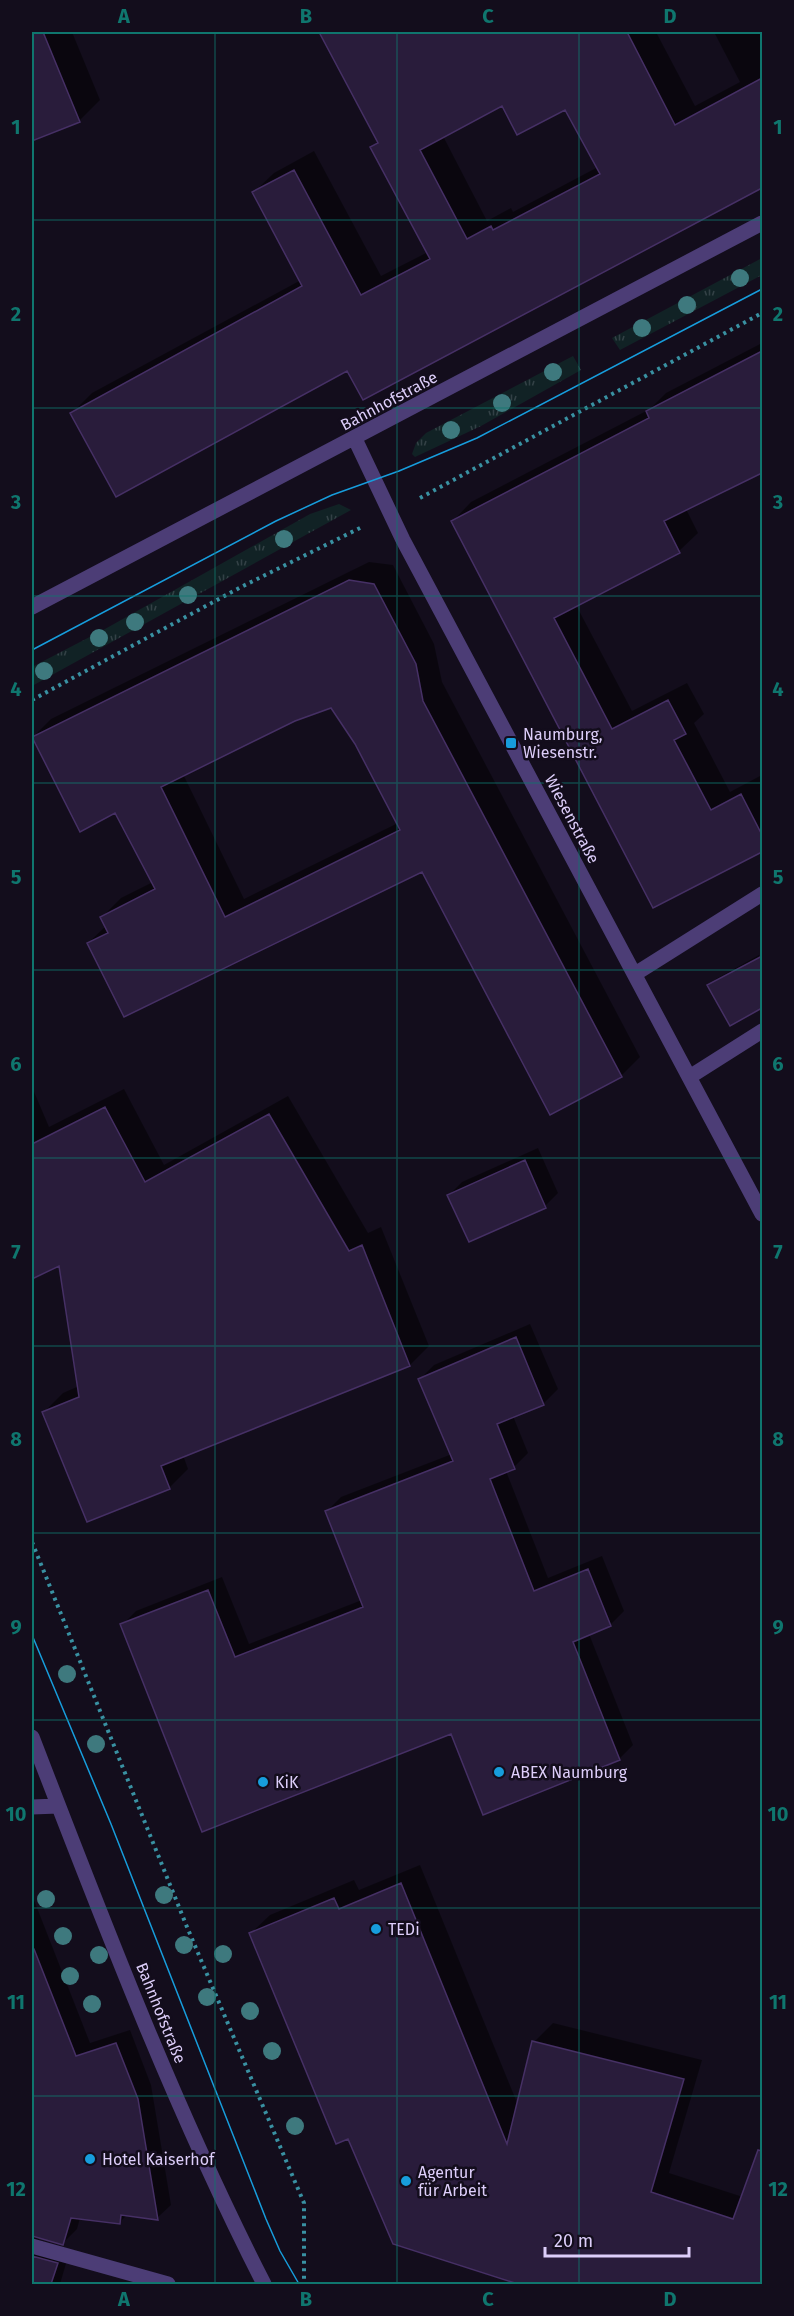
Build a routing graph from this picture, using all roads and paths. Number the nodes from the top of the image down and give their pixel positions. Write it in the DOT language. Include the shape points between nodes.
graph roads {
  1 [pos="762,223"];
  2 [pos="762,314"];
  3 [pos="355,439"];
  4 [pos="390,514"];
  5 [pos="32,607"];
  6 [pos="32,700"];
  7 [pos="762,894"];
  8 [pos="635,974"];
  9 [pos="762,1031"];
  10 [pos="691,1076"];
  11 [pos="762,1214"];
  12 [pos="32,1542"];
  13 [pos="32,1737"];
  14 [pos="58,1806"];
  15 [pos="32,1807"];
  16 [pos="32,2246"];
  17 [pos="168,2284"];
  18 [pos="264,2284"];
  19 [pos="304,2284"];
  1 -- 3 [label="street, Bahnhofstraße"];
  2 -- 4 [label="path"];
  3 -- 4 [label="street, Wiesenstraße"];
  3 -- 5 [label="street, Bahnhofstraße"];
  4 -- 6 [label="path" via="241,587"];
  4 -- 8 [label="street, Wiesenstraße"];
  7 -- 8 [label="street"];
  8 -- 10 [label="street, Wiesenstraße"];
  9 -- 10 [label="street"];
  10 -- 11 [label="street, Wiesenstraße"];
  12 -- 19 [label="path" via="304,2203"];
  13 -- 14 [label="street, Bahnhofstraße"];
  14 -- 15 [label="street"];
  14 -- 18 [label="street, Bahnhofstraße" via="164,2069"];
  16 -- 17 [label="street"];
}
